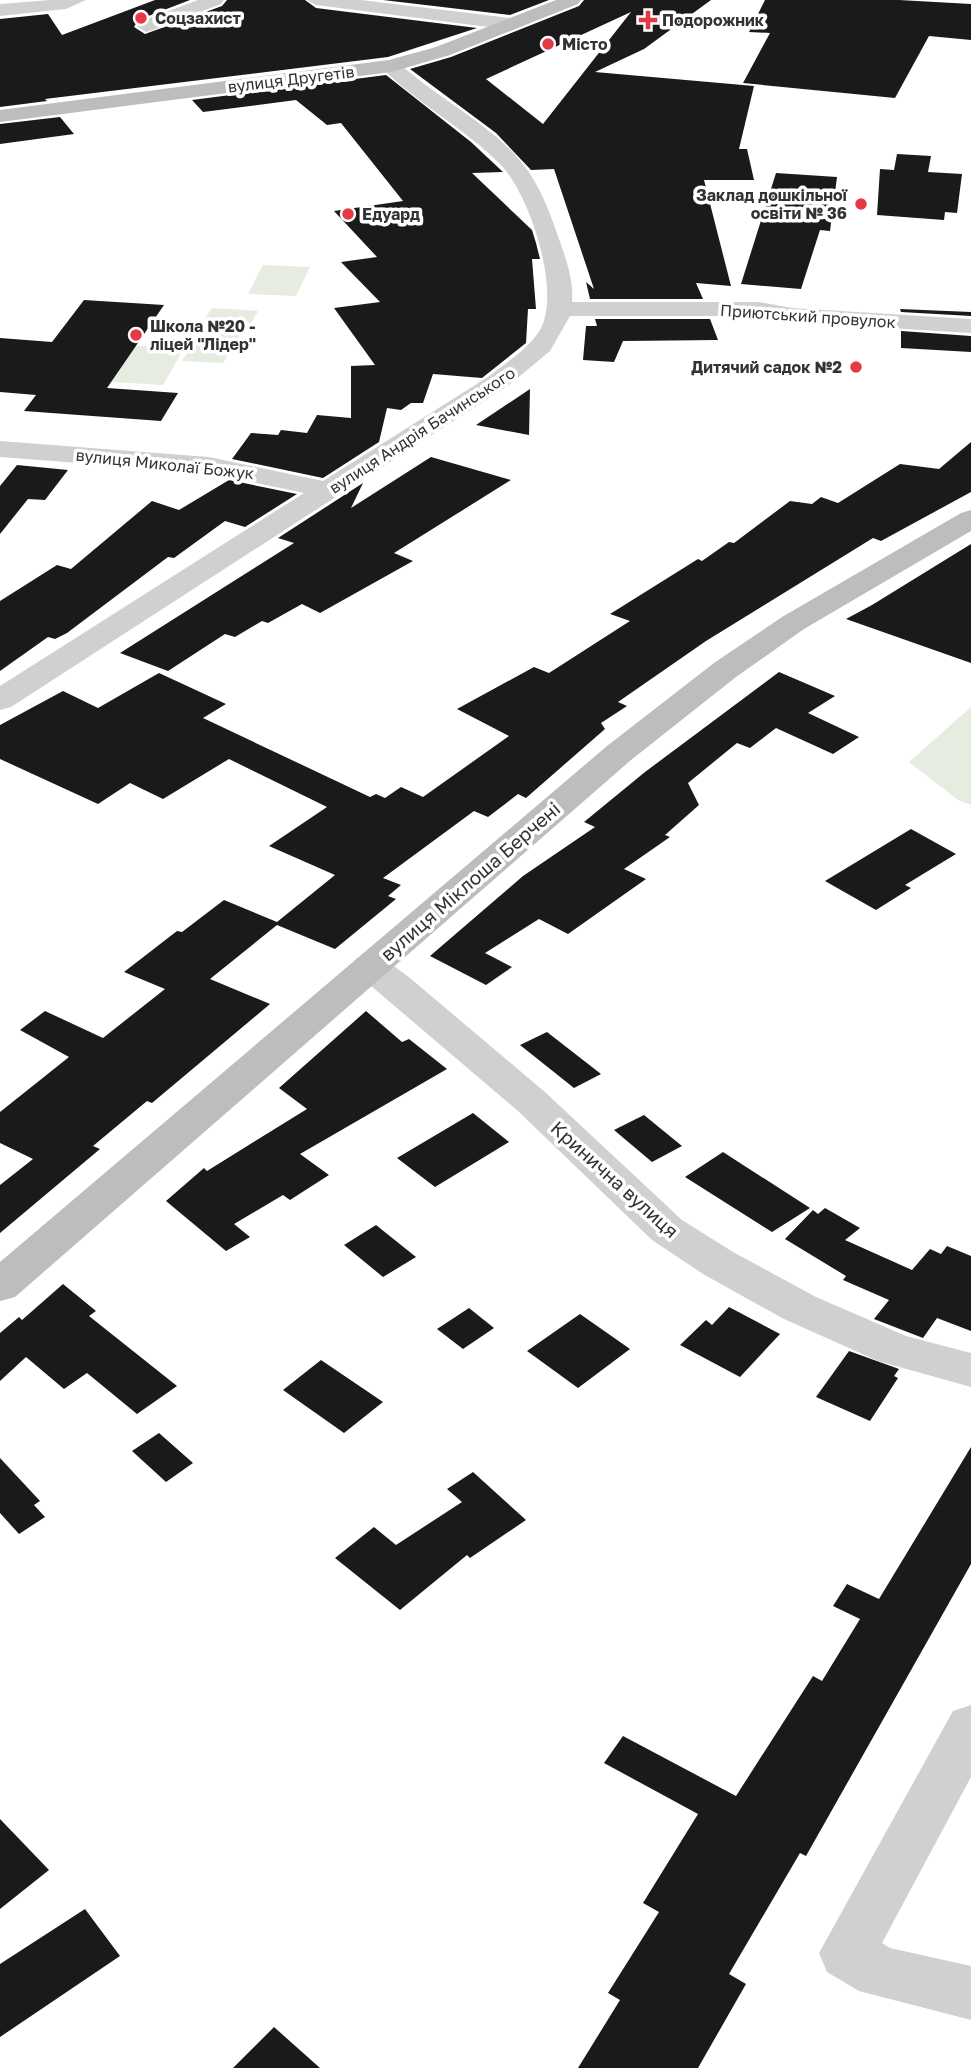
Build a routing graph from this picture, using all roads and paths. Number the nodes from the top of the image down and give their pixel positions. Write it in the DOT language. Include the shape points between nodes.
graph roads {
  1 [pos="77,0"];
  2 [pos="215,0"];
  3 [pos="316,0"];
  4 [pos="572,0"];
  5 [pos="0,10"];
  6 [pos="511,24"];
  7 [pos="146,26"];
  8 [pos="391,66"];
  9 [pos="0,116"];
  10 [pos="561,309"];
  11 [pos="971,326"];
  12 [pos="0,449"];
  13 [pos="327,491"];
  14 [pos="971,519"];
  15 [pos="0,700"];
  16 [pos="370,966"];
  17 [pos="0,1286"];
  18 [pos="971,1370"];
  19 [pos="971,1727"];
  20 [pos="971,1993"];
  1 -- 5 [label="street"];
  2 -- 7 [label="street"];
  3 -- 6 [label="street"];
  4 -- 6 [label="street, вулиця Другетів"];
  6 -- 8 [label="street, вулиця Другетів"];
  8 -- 9 [label="street, вулиця Другетів"];
  8 -- 10 [label="street, вулиця Андрія Бачинського" via="509,161 523,178 552,250 562,287"];
  10 -- 11 [label="street, Приютський провулок" via="760,309"];
  10 -- 13 [label="street, вулиця Андрія Бачинського" via="550,336 527,361"];
  12 -- 13 [label="street, вулиця Миколаї Божук" via="235,469"];
  13 -- 15 [label="street, вулиця Андрія Бачинського"];
  14 -- 16 [label="street, вулиця Міклоша Берчені" via="850,587 725,670 619,753"];
  16 -- 17 [label="street, вулиця Міклоша Берчені"];
  16 -- 18 [label="street, Кринична вулиця" via="531,1102 667,1230 800,1308 894,1349"];
  19 -- 20 [label="street" via="847,1953 879,1972"];
}
